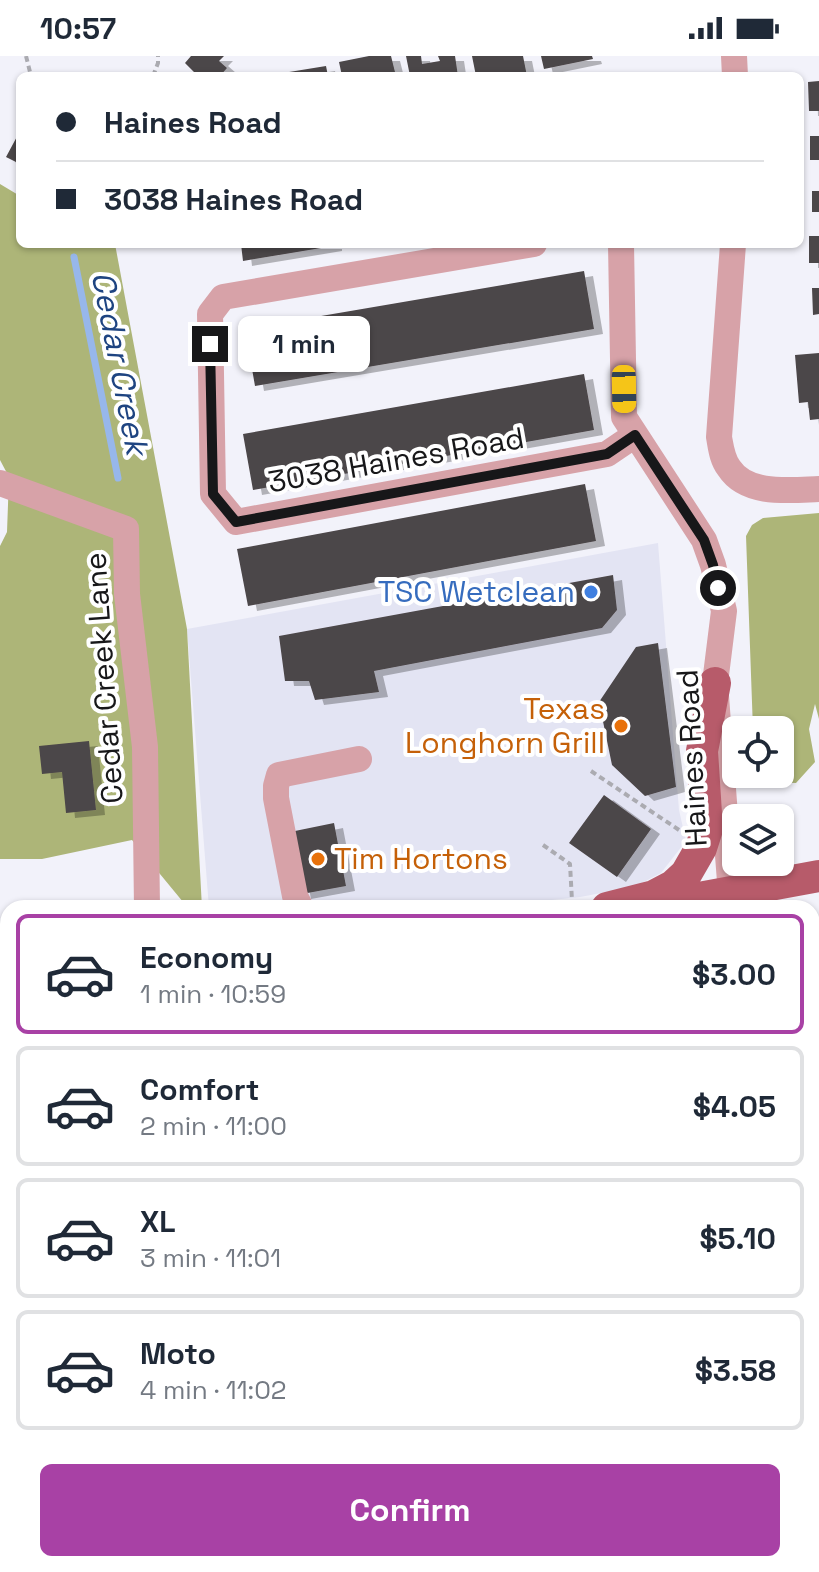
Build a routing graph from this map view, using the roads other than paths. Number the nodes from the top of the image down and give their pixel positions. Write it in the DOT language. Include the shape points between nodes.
graph roads {
  1 [pos="511,248"];
  2 [pos="621,248"];
  3 [pos="733,248"];
  4 [pos="635,435"];
  5 [pos="0,483"];
  6 [pos="819,489"];
  7 [pos="715,683"];
  8 [pos="359,759"];
  9 [pos="819,876"];
  10 [pos="147,900"];
  11 [pos="297,900"];
  12 [pos="638,900"];
  13 [pos="732,900"];
  1 -- 4 [label="street, 3038 Haines Road" via="223,297 210,314 213,494 236,522 607,454"];
  2 -- 4 [label="street" via="624,417"];
  3 -- 6 [label="street" via="719,437 723,456 730,471 764,489"];
  4 -- 7 [label="street, Haines Road" via="704,540 713,565 724,611"];
  5 -- 10 [label="street, Cedar Creek Lane" via="126,529 127,594 145,747"];
  7 -- 12 [label="main road" via="702,751 707,829 701,848 673,886"];
  7 -- 13 [label="street, Haines Road"];
  8 -- 11 [label="street" via="279,775 276,798"];
  9 -- 13 [label="main road"];
}
